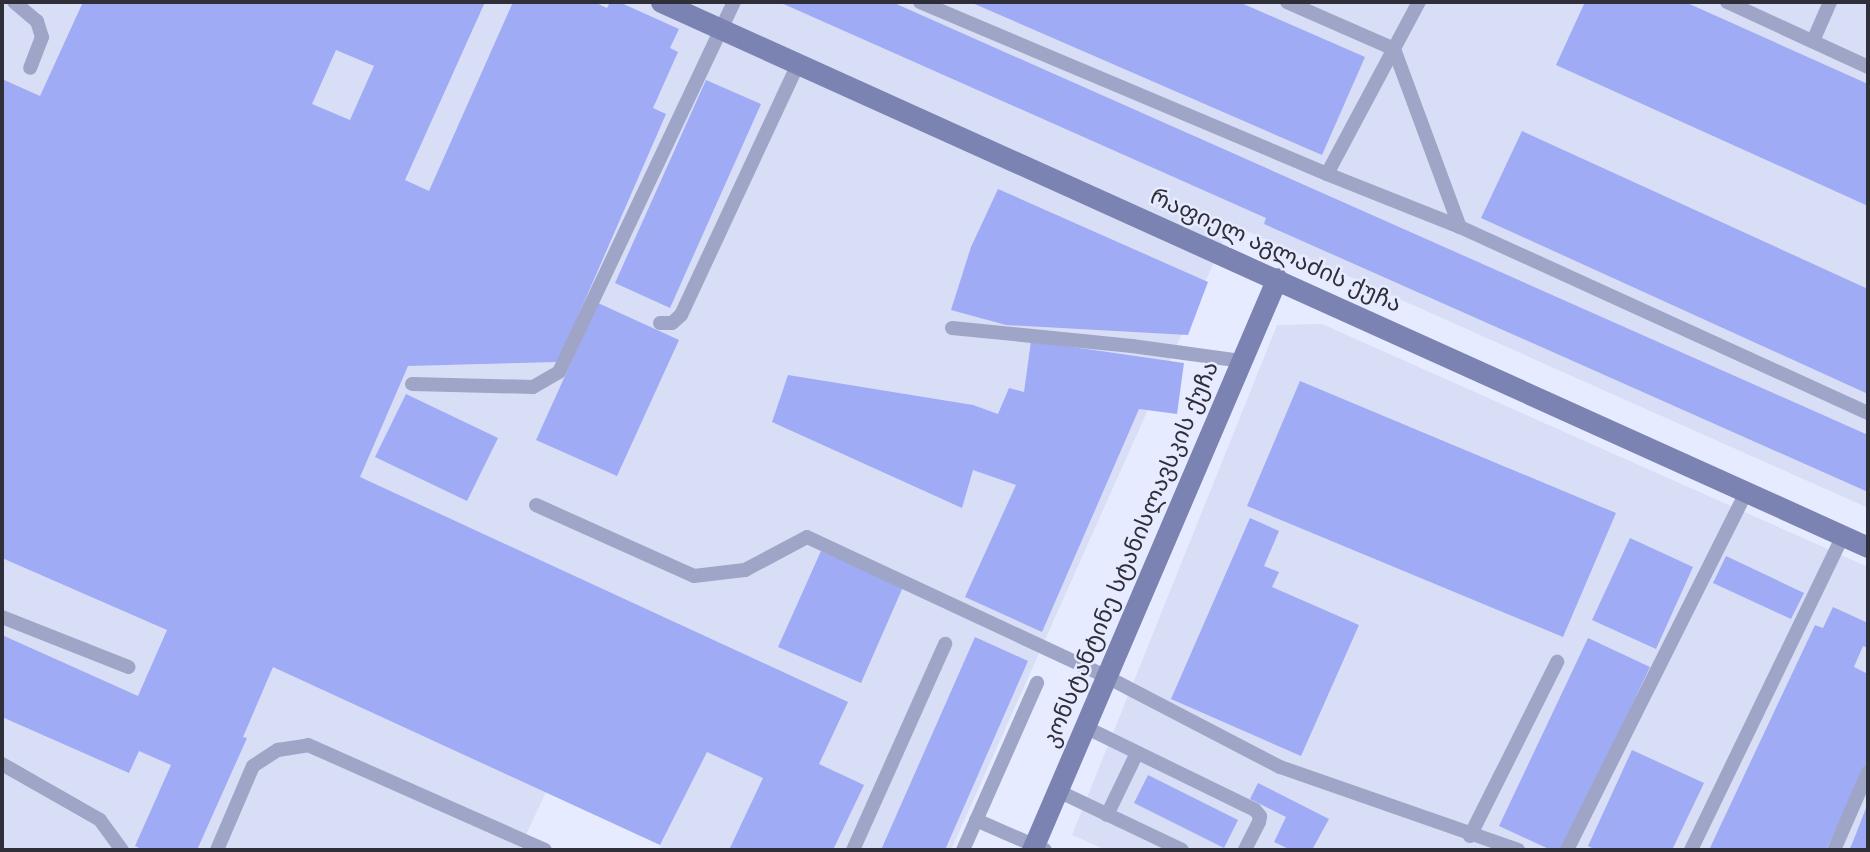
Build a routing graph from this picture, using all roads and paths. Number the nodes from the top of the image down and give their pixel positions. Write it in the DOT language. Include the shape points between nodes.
graph roads {
  1 [pos="14,2"];
  2 [pos="661,2"];
  3 [pos="734,2"];
  4 [pos="920,2"];
  5 [pos="1287,2"];
  6 [pos="1419,2"];
  7 [pos="1727,2"];
  8 [pos="1830,2"];
  9 [pos="720,28"];
  10 [pos="1813,41"];
  11 [pos="1394,50"];
  12 [pos="798,64"];
  13 [pos="1868,67"];
  14 [pos="30,68"];
  15 [pos="1327,174"];
  16 [pos="1460,228"];
  17 [pos="1277,278"];
  18 [pos="660,323"];
  19 [pos="952,328"];
  20 [pos="1241,361"];
  21 [pos="412,383"];
  22 [pos="1868,414"];
  23 [pos="1745,492"];
  24 [pos="536,505"];
  25 [pos="1843,536"];
  26 [pos="1868,547"];
  27 [pos="2,617"];
  28 [pos="945,644"];
  29 [pos="1557,662"];
  30 [pos="128,667"];
  31 [pos="1107,677"];
  32 [pos="1037,683"];
  33 [pos="1085,727"];
  34 [pos="1137,753"];
  35 [pos="2,764"];
  36 [pos="1868,772"];
  37 [pos="1058,791"];
  38 [pos="1107,814"];
  39 [pos="976,820"];
  40 [pos="1470,836"];
  41 [pos="1037,849"];
  42 [pos="122,850"];
  43 [pos="218,850"];
  44 [pos="545,850"];
  45 [pos="853,850"];
  46 [pos="963,850"];
  47 [pos="1182,850"];
  48 [pos="1245,850"];
  49 [pos="1518,850"];
  50 [pos="1567,850"];
  51 [pos="1690,850"];
  52 [pos="1834,850"];
  1 -- 14 [label="lane" via="37,21 42,37"];
  2 -- 9 [label="street, რაფიელ აგლაძის ქუჩა"];
  3 -- 9 [label="lane"];
  4 -- 15 [label="lane"];
  5 -- 11 [label="lane"];
  6 -- 11 [label="lane"];
  7 -- 10 [label="lane"];
  8 -- 10 [label="lane"];
  9 -- 12 [label="street, რაფიელ აგლაძის ქუჩა"];
  9 -- 21 [label="lane" via="559,372 533,387"];
  10 -- 13 [label="lane"];
  11 -- 15 [label="lane"];
  11 -- 16 [label="lane"];
  12 -- 17 [label="street, რაფიელ აგლაძის ქუჩა"];
  12 -- 18 [label="lane" via="681,315 672,323"];
  15 -- 16 [label="lane"];
  16 -- 22 [label="lane"];
  17 -- 20 [label="street, კონსტანტინე სტანისლავსკის ქუჩა"];
  17 -- 23 [label="street, რაფიელ აგლაძის ქუჩა"];
  19 -- 20 [label="lane"];
  20 -- 31 [label="street, კონსტანტინე სტანისლავსკის ქუჩა"];
  23 -- 25 [label="street, რაფიელ აგლაძის ქუჩა"];
  23 -- 50 [label="lane"];
  24 -- 31 [label="lane" via="694,576 745,570 807,537"];
  25 -- 26 [label="street, რაფიელ აგლაძის ქუჩა"];
  25 -- 51 [label="lane"];
  27 -- 30 [label="lane"];
  28 -- 45 [label="lane"];
  29 -- 40 [label="lane"];
  31 -- 33 [label="street, კონსტანტინე სტანისლავსკის ქუჩა"];
  31 -- 40 [label="lane" via="1280,767"];
  32 -- 39 [label="lane"];
  33 -- 34 [label="lane"];
  33 -- 37 [label="street, კონსტანტინე სტანისლავსკის ქუჩა"];
  34 -- 38 [label="lane"];
  34 -- 48 [label="lane" via="1255,810 1259,822"];
  35 -- 42 [label="lane" via="100,820"];
  36 -- 52 [label="lane"];
  37 -- 38 [label="lane"];
  37 -- 41 [label="street, კონსტანტინე სტანისლავსკის ქუჩა"];
  38 -- 47 [label="lane"];
  39 -- 41 [label="lane"];
  39 -- 46 [label="lane"];
  40 -- 49 [label="lane"];
  43 -- 44 [label="lane" via="253,766 278,750 308,745"];
}
